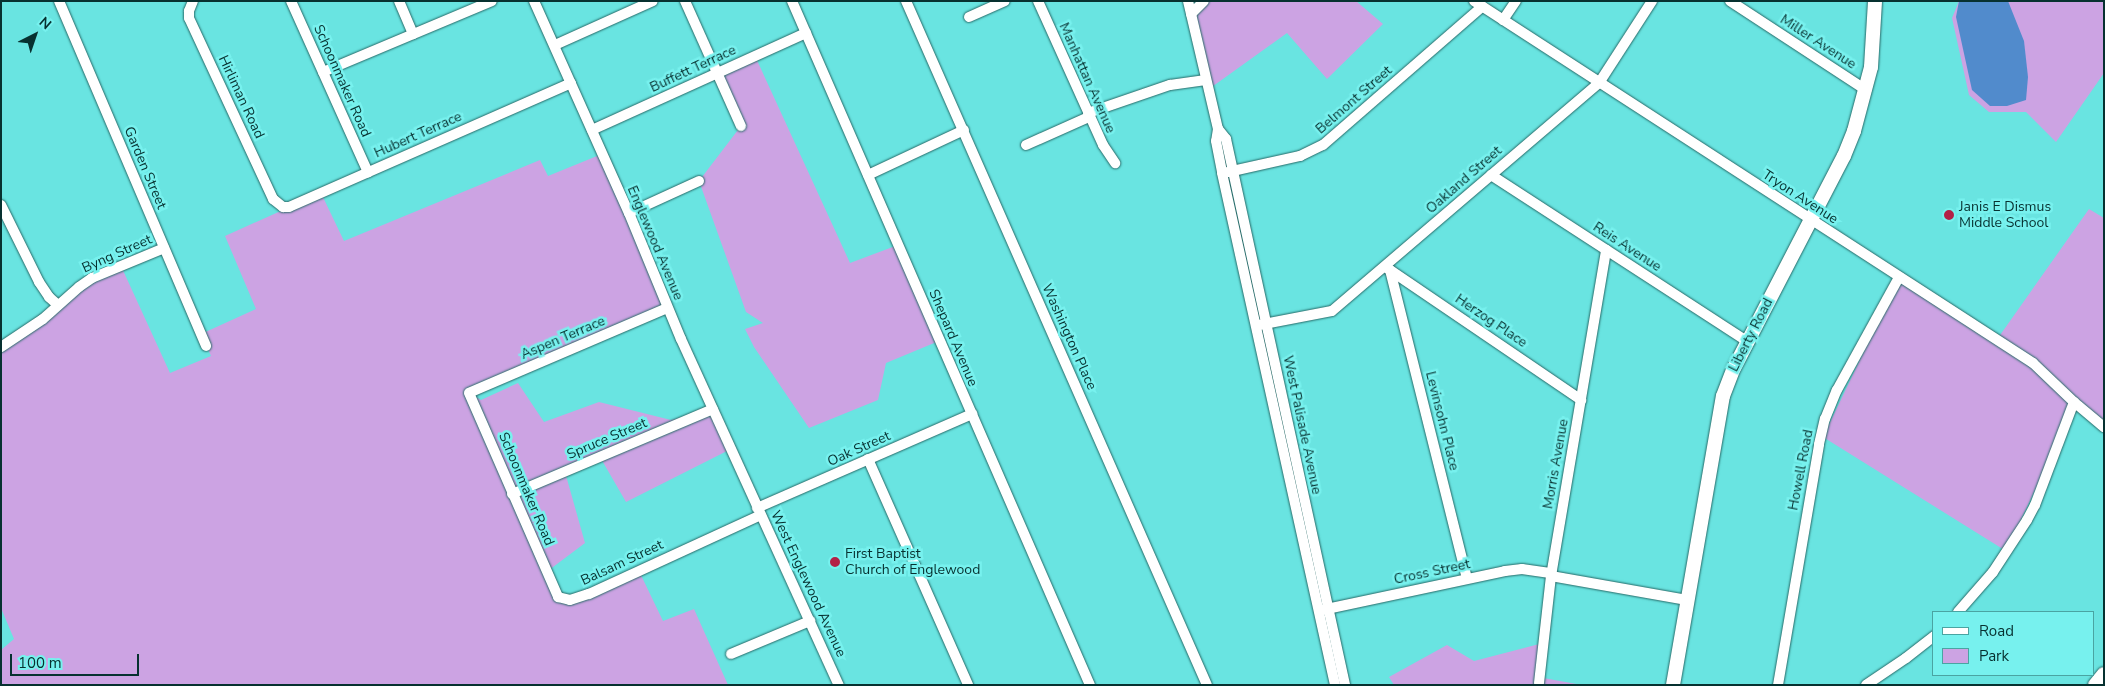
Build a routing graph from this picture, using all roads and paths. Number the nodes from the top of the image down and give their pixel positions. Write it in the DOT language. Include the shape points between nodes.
graph roads {
  1 [pos="59,1"];
  2 [pos="193,1"];
  3 [pos="291,1"];
  4 [pos="399,1"];
  5 [pos="492,1"];
  6 [pos="534,1"];
  7 [pos="653,1"];
  8 [pos="685,1"];
  9 [pos="792,1"];
  10 [pos="906,1"];
  11 [pos="1005,1"];
  12 [pos="1038,1"];
  13 [pos="1188,1"];
  14 [pos="1204,1"];
  15 [pos="1516,1"];
  16 [pos="1652,1"];
  17 [pos="1730,1"];
  18 [pos="1874,1"];
  19 [pos="1478,4"];
  20 [pos="1191,14"];
  21 [pos="970,17"];
  22 [pos="1503,20"];
  23 [pos="806,33"];
  24 [pos="413,34"];
  25 [pos="555,45"];
  26 [pos="322,72"];
  27 [pos="716,74"];
  28 [pos="1206,80"];
  29 [pos="571,83"];
  30 [pos="1599,83"];
  31 [pos="1866,90"];
  32 [pos="1089,115"];
  33 [pos="741,126"];
  34 [pos="592,130"];
  35 [pos="964,130"];
  36 [pos="1026,145"];
  37 [pos="1115,163"];
  38 [pos="368,172"];
  39 [pos="1228,172"];
  40 [pos="868,175"];
  41 [pos="1491,175"];
  42 [pos="699,181"];
  43 [pos="276,204"];
  44 [pos="1,205"];
  45 [pos="629,213"];
  46 [pos="1810,220"];
  47 [pos="164,248"];
  48 [pos="1606,250"];
  49 [pos="1387,268"];
  50 [pos="1900,277"];
  51 [pos="58,305"];
  52 [pos="668,308"];
  53 [pos="1261,325"];
  54 [pos="1748,342"];
  55 [pos="206,346"];
  56 [pos="1,347"];
  57 [pos="469,393"];
  58 [pos="1581,400"];
  59 [pos="2074,402"];
  60 [pos="713,409"];
  61 [pos="972,414"];
  62 [pos="2104,427"];
  63 [pos="868,459"];
  64 [pos="512,494"];
  65 [pos="751,495"];
  66 [pos="759,512"];
  67 [pos="696,544"];
  68 [pos="1552,574"];
  69 [pos="1467,578"];
  70 [pos="558,597"];
  71 [pos="1687,600"];
  72 [pos="1323,609"];
  73 [pos="1959,611"];
  74 [pos="810,621"];
  75 [pos="1932,638"];
  76 [pos="731,654"];
  77 [pos="2104,674"];
  78 [pos="1539,683"];
  79 [pos="839,685"];
  80 [pos="968,685"];
  81 [pos="1090,685"];
  82 [pos="1207,685"];
  83 [pos="1335,685"];
  84 [pos="1345,685"];
  85 [pos="1673,685"];
  86 [pos="1778,685"];
  87 [pos="1866,685"];
  88 [pos="2095,685"];
  1 -- 47 [label="street, Garden Street"];
  2 -- 43 [label="street, Hirliman Road" via="189,18"];
  3 -- 26 [label="street, Schoonmaker Road"];
  4 -- 24 [label="street"];
  5 -- 24 [label="street"];
  6 -- 25 [label="street, Englewood Avenue"];
  7 -- 25 [label="street"];
  8 -- 27 [label="street"];
  9 -- 23 [label="street, Shepard Avenue"];
  10 -- 35 [label="street, Washington Place"];
  11 -- 21 [label="street"];
  12 -- 32 [label="street, Manhattan Avenue"];
  13 -- 20 [label="street, West Palisade Avenue"];
  14 -- 20 [label="street"];
  15 -- 22 [label="street"];
  16 -- 30 [label="street, Oakland Street"];
  17 -- 31 [label="street, Miller Avenue"];
  18 -- 31 [label="main road, Liberty Road" via="1873,48"];
  19 -- 22 [label="street, Tryon Avenue"];
  19 -- 39 [label="street, Belmont Street" via="1323,145 1300,156"];
  20 -- 28 [label="street, West Palisade Avenue"];
  22 -- 30 [label="street, Tryon Avenue"];
  23 -- 27 [label="street, Buffett Terrace"];
  23 -- 40 [label="street, Shepard Avenue"];
  24 -- 26 [label="street"];
  25 -- 29 [label="street, Englewood Avenue"];
  26 -- 38 [label="street, Schoonmaker Road"];
  27 -- 33 [label="street"];
  27 -- 34 [label="street, Buffett Terrace"];
  28 -- 32 [label="street" via="1170,84"];
  28 -- 39 [label="street, West Palisade Avenue" via="1218,129 1216,141"];
  29 -- 34 [label="street, Englewood Avenue"];
  29 -- 38 [label="street, Hubert Terrace"];
  30 -- 41 [label="street, Oakland Street"];
  30 -- 46 [label="street, Tryon Avenue"];
  31 -- 46 [label="main road, Liberty Road" via="1847,148"];
  32 -- 36 [label="street"];
  32 -- 37 [label="street, Manhattan Avenue"];
  34 -- 45 [label="street, Englewood Avenue"];
  35 -- 40 [label="street"];
  35 -- 82 [label="street, Washington Place"];
  38 -- 43 [label="street, Hubert Terrace" via="289,207"];
  39 -- 53 [label="street, West Palisade Avenue"];
  40 -- 61 [label="street, Shepard Avenue"];
  41 -- 48 [label="street, Reis Avenue"];
  41 -- 49 [label="street, Oakland Street"];
  42 -- 45 [label="street"];
  44 -- 51 [label="street" via="39,282"];
  45 -- 52 [label="street, Englewood Avenue"];
  46 -- 50 [label="street, Tryon Avenue"];
  46 -- 54 [label="main road, Liberty Road"];
  47 -- 51 [label="street, Byng Street" via="92,278"];
  47 -- 55 [label="street, Garden Street"];
  48 -- 54 [label="street, Reis Avenue"];
  48 -- 58 [label="street, Morris Avenue"];
  49 -- 53 [label="street, Oakland Street" via="1332,311"];
  49 -- 58 [label="street, Herzog Place"];
  49 -- 69 [label="street, Levinsohn Place"];
  50 -- 59 [label="street, Tryon Avenue" via="2032,363"];
  50 -- 86 [label="street, Howell Road" via="1837,390 1818,444"];
  51 -- 56 [label="street, Byng Street"];
  52 -- 57 [label="street, Aspen Terrace"];
  52 -- 60 [label="street, Englewood Avenue"];
  53 -- 72 [label="street, West Palisade Avenue"];
  54 -- 71 [label="main road, Liberty Road" via="1723,396"];
  57 -- 64 [label="street, Schoonmaker Road"];
  58 -- 68 [label="street, Morris Avenue"];
  59 -- 62 [label="street, Tryon Avenue"];
  59 -- 73 [label="street" via="2027,520 1993,572"];
  60 -- 64 [label="street, Spruce Street"];
  60 -- 65 [label="street, Englewood Avenue"];
  61 -- 63 [label="street, Oak Street"];
  61 -- 81 [label="street, Shepard Avenue"];
  63 -- 66 [label="street, Oak Street"];
  63 -- 80 [label="street"];
  64 -- 70 [label="street, Schoonmaker Road"];
  65 -- 66 [label="street, West Englewood Avenue"];
  66 -- 67 [label="street, Oak Street"];
  66 -- 74 [label="street, West Englewood Avenue"];
  67 -- 70 [label="street, Balsam Street" via="589,594 570,600"];
  68 -- 69 [label="street, Cross Street" via="1522,569"];
  68 -- 71 [label="street, Cross Street"];
  68 -- 78 [label="street, Morris Avenue"];
  69 -- 72 [label="street, Cross Street"];
  71 -- 85 [label="main road, Liberty Road"];
  72 -- 83 [label="street, West Palisade Avenue"];
  72 -- 84 [label="street, West Palisade Avenue"];
  74 -- 76 [label="street"];
  74 -- 79 [label="street, West Englewood Avenue"];
  75 -- 87 [label="street"];
  77 -- 88 [label="main road"];
}
